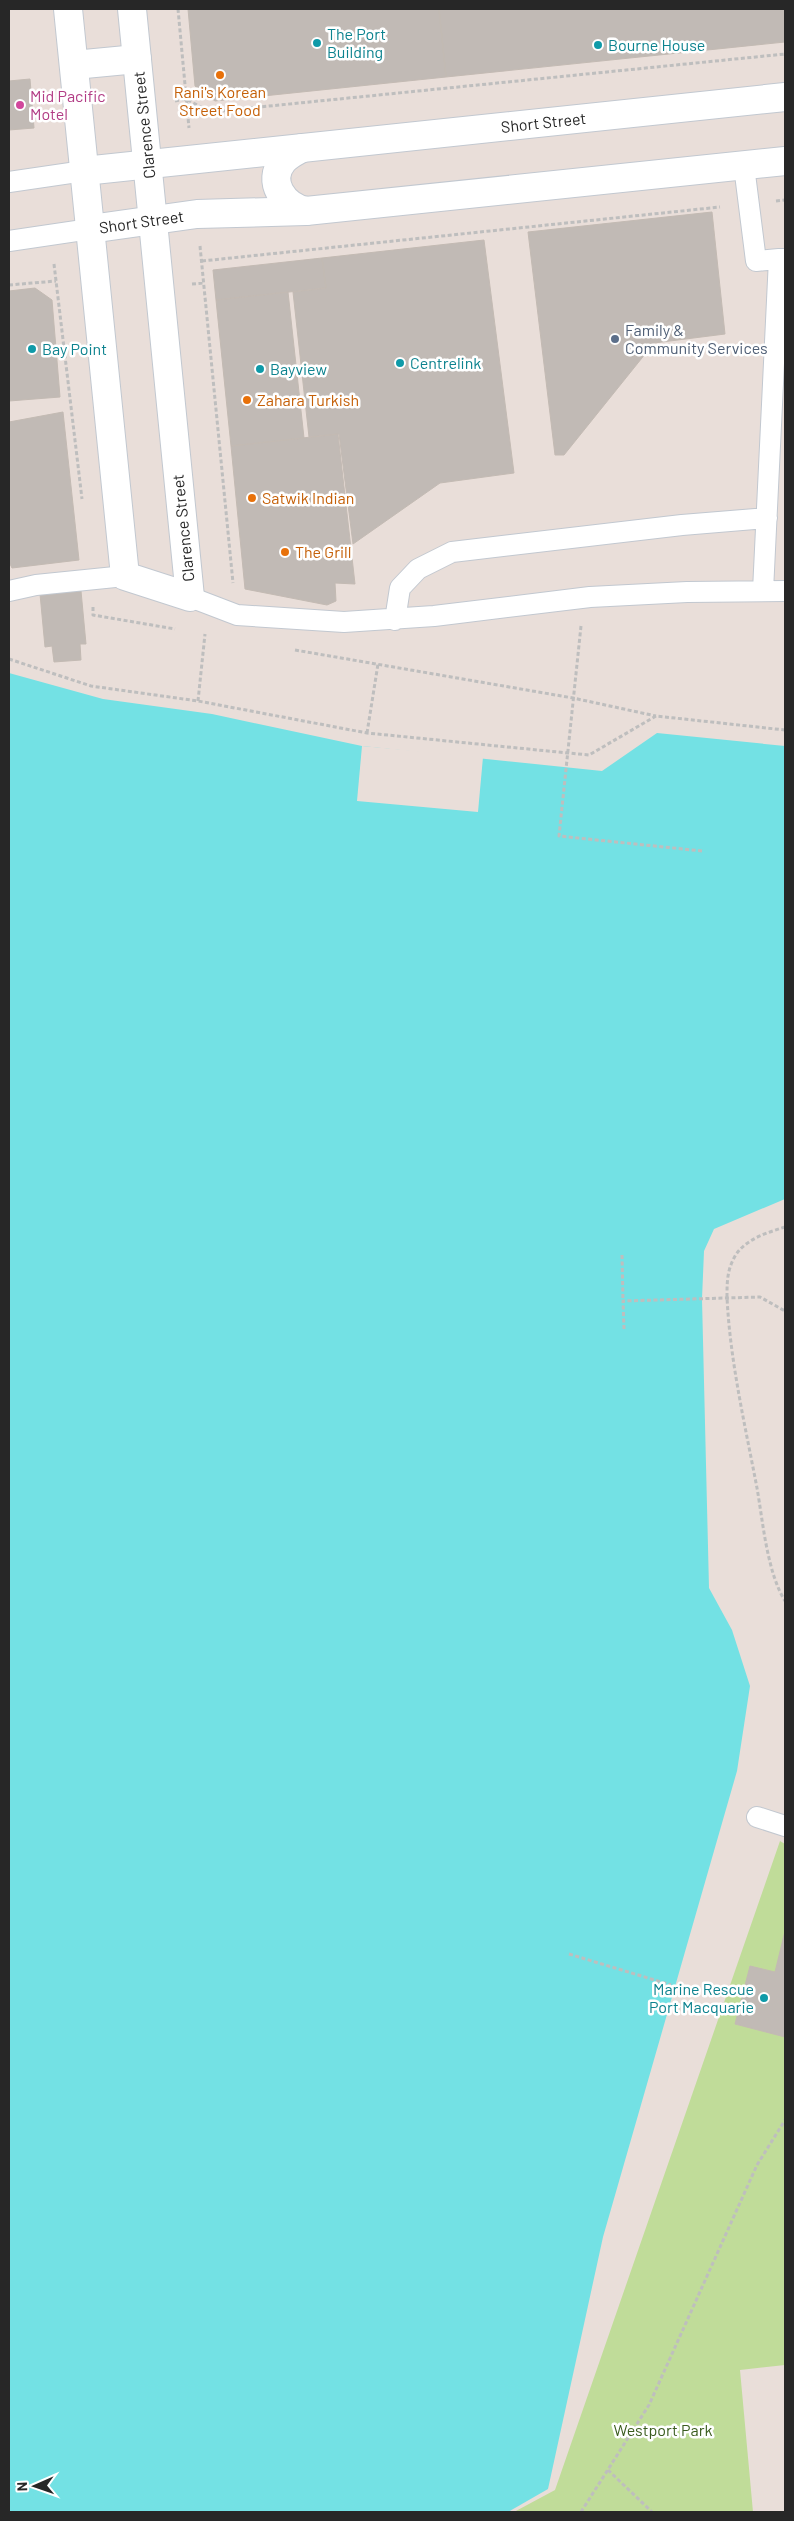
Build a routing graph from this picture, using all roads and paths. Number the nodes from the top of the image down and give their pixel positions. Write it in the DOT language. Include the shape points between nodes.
graph roads {
  1 [pos="68,9"];
  2 [pos="132,9"];
  3 [pos="178,9"];
  4 [pos="785,54"];
  5 [pos="137,59"];
  6 [pos="74,65"];
  7 [pos="785,97"];
  8 [pos="186,100"];
  9 [pos="175,101"];
  10 [pos="190,136"];
  11 [pos="302,148"];
  12 [pos="785,161"];
  13 [pos="147,165"];
  14 [pos="744,166"];
  15 [pos="84,171"];
  16 [pos="9,182"];
  17 [pos="778,200"];
  18 [pos="785,200"];
  19 [pos="726,206"];
  20 [pos="306,211"];
  21 [pos="153,219"];
  22 [pos="90,228"];
  23 [pos="9,241"];
  24 [pos="200,244"];
  25 [pos="782,259"];
  26 [pos="202,261"];
  27 [pos="54,262"];
  28 [pos="56,280"];
  29 [pos="9,285"];
  30 [pos="82,501"];
  31 [pos="766,518"];
  32 [pos="125,576"];
  33 [pos="234,589"];
  34 [pos="763,591"];
  35 [pos="9,592"];
  36 [pos="785,592"];
  37 [pos="190,597"];
  38 [pos="93,606"];
  39 [pos="396,620"];
  40 [pos="177,629"];
  41 [pos="580,629"];
  42 [pos="196,632"];
  43 [pos="205,634"];
  44 [pos="214,636"];
  45 [pos="285,648"];
  46 [pos="9,659"];
  47 [pos="378,664"];
  48 [pos="573,698"];
  49 [pos="198,702"];
  50 [pos="656,716"];
  51 [pos="785,730"];
  52 [pos="367,732"];
  53 [pos="568,753"];
  54 [pos="702,851"];
  55 [pos="785,1227"];
  56 [pos="622,1255"];
  57 [pos="727,1298"];
  58 [pos="623,1301"];
  59 [pos="785,1312"];
  60 [pos="624,1328"];
  61 [pos="785,1601"];
  62 [pos="757,1816"];
  63 [pos="785,1826"];
  64 [pos="570,1954"];
  65 [pos="671,1985"];
  66 [pos="785,2120"];
  67 [pos="608,2470"];
  68 [pos="581,2512"];
  69 [pos="652,2512"];
  1 -- 6 [label="street"];
  2 -- 5 [label="street, Clarence Street"];
  3 -- 8 [label="path"];
  4 -- 8 [label="path" via="210,112"];
  5 -- 6 [label="street, Clarence Street"];
  5 -- 13 [label="street, Clarence Street"];
  6 -- 15 [label="street"];
  7 -- 11 [label="street, Short Street"];
  8 -- 9 [label="path"];
  8 -- 10 [label="path"];
  11 -- 13 [label="street, Short Street"];
  11 -- 20 [label="street, Short Street" via="288,155 277,176 285,201"];
  12 -- 14 [label="street, Short Street"];
  13 -- 15 [label="street, Short Street"];
  13 -- 21 [label="street, Clarence Street"];
  14 -- 20 [label="street, Short Street"];
  14 -- 25 [label="lane" via="756,261"];
  15 -- 16 [label="lane, Short Street"];
  15 -- 22 [label="street"];
  17 -- 18 [label="path"];
  19 -- 26 [label="path"];
  20 -- 21 [label="street, Short Street" via="197,214"];
  21 -- 22 [label="street, Short Street"];
  21 -- 37 [label="street, Clarence Street"];
  22 -- 23 [label="lane, Short Street"];
  22 -- 32 [label="street"];
  24 -- 26 [label="path"];
  25 -- 31 [label="lane"];
  26 -- 33 [label="path"];
  27 -- 28 [label="path"];
  28 -- 29 [label="path"];
  28 -- 30 [label="path"];
  31 -- 34 [label="lane"];
  31 -- 39 [label="lane" via="452,552 418,569 400,588"];
  32 -- 35 [label="lane" via="36,584"];
  32 -- 37 [label="street, Clarence Street"];
  34 -- 36 [label="lane"];
  34 -- 39 [label="lane" via="590,597"];
  37 -- 39 [label="lane" via="237,615 344,622"];
  38 -- 40 [label="path" via="93,615"];
  41 -- 48 [label="path"];
  42 -- 43 [label="path"];
  43 -- 44 [label="path"];
  43 -- 49 [label="path"];
  45 -- 47 [label="path"];
  46 -- 49 [label="path" via="91,686"];
  47 -- 48 [label="path"];
  47 -- 52 [label="path"];
  48 -- 50 [label="path"];
  48 -- 53 [label="path"];
  49 -- 52 [label="path"];
  50 -- 51 [label="path"];
  50 -- 53 [label="path" via="589,755"];
  52 -- 53 [label="path"];
  53 -- 54 [label="path" via="559,836"];
  55 -- 57 [label="path" via="751,1240 741,1248 733,1258 728,1274"];
  56 -- 58 [label="path"];
  57 -- 58 [label="path"];
  57 -- 59 [label="path" via="760,1297"];
  57 -- 61 [label="path" via="734,1365 767,1544 778,1590"];
  58 -- 60 [label="path"];
  62 -- 63 [label="lane"];
  64 -- 65 [label="path"];
  66 -- 67 [label="path" via="757,2166 649,2405"];
  67 -- 68 [label="path"];
  67 -- 69 [label="path"];
}
